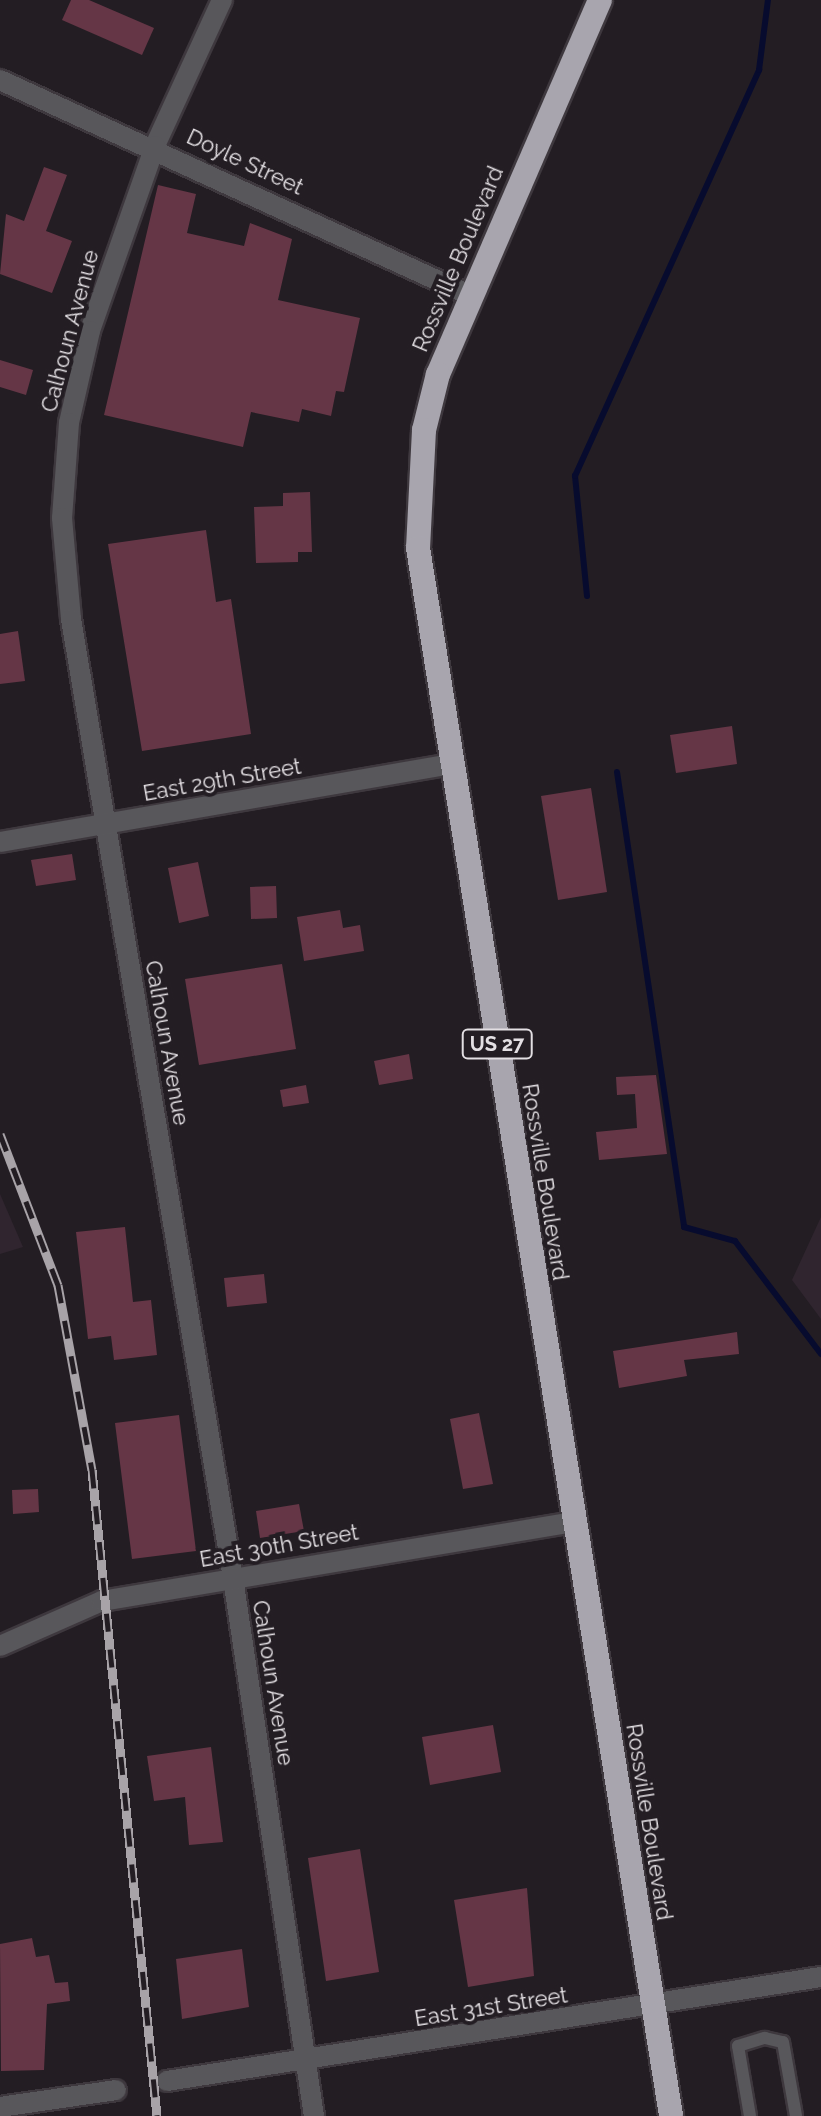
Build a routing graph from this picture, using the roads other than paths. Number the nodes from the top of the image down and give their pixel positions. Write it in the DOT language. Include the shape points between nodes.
graph roads {
  1 [pos="222,0"];
  2 [pos="600,0"];
  3 [pos="0,80"];
  4 [pos="155,146"];
  5 [pos="467,294"];
  6 [pos="452,764"];
  7 [pos="105,825"];
  8 [pos="0,842"];
  9 [pos="573,1522"];
  10 [pos="233,1578"];
  11 [pos="0,1646"];
  12 [pos="821,1977"];
  13 [pos="652,2005"];
  14 [pos="306,2062"];
  15 [pos="167,2081"];
  16 [pos="116,2090"];
  17 [pos="0,2107"];
  18 [pos="314,2116"];
  19 [pos="671,2116"];
  20 [pos="750,2116"];
  21 [pos="796,2116"];
  1 -- 4 [label="street, Calhoun Avenue"];
  2 -- 5 [label="highway, Rossville Boulevard / US 27"];
  3 -- 4 [label="street, Doyle Street"];
  4 -- 5 [label="street, Doyle Street"];
  4 -- 7 [label="street, Calhoun Avenue" via="90,331 69,423 62,518"];
  5 -- 6 [label="highway, Rossville Boulevard / US 27" via="424,430 418,548"];
  6 -- 7 [label="street, East 29th Street"];
  6 -- 9 [label="highway, Rossville Boulevard / US 27"];
  7 -- 8 [label="street, East 29th Street"];
  7 -- 10 [label="street, Calhoun Avenue"];
  9 -- 10 [label="street, East 30th Street"];
  9 -- 13 [label="highway, Rossville Boulevard / US 27"];
  10 -- 11 [label="street, East 30th Street" via="102,1601"];
  10 -- 14 [label="street, Calhoun Avenue"];
  12 -- 13 [label="street, East 31st Street"];
  13 -- 14 [label="street, East 31st Street"];
  13 -- 19 [label="highway, Rossville Boulevard / US 27"];
  14 -- 15 [label="street, East 31st Street"];
  14 -- 18 [label="street, Calhoun Avenue"];
  16 -- 17 [label="street"];
  20 -- 21 [label="lane" via="738,2046 765,2038 783,2042"];
}
